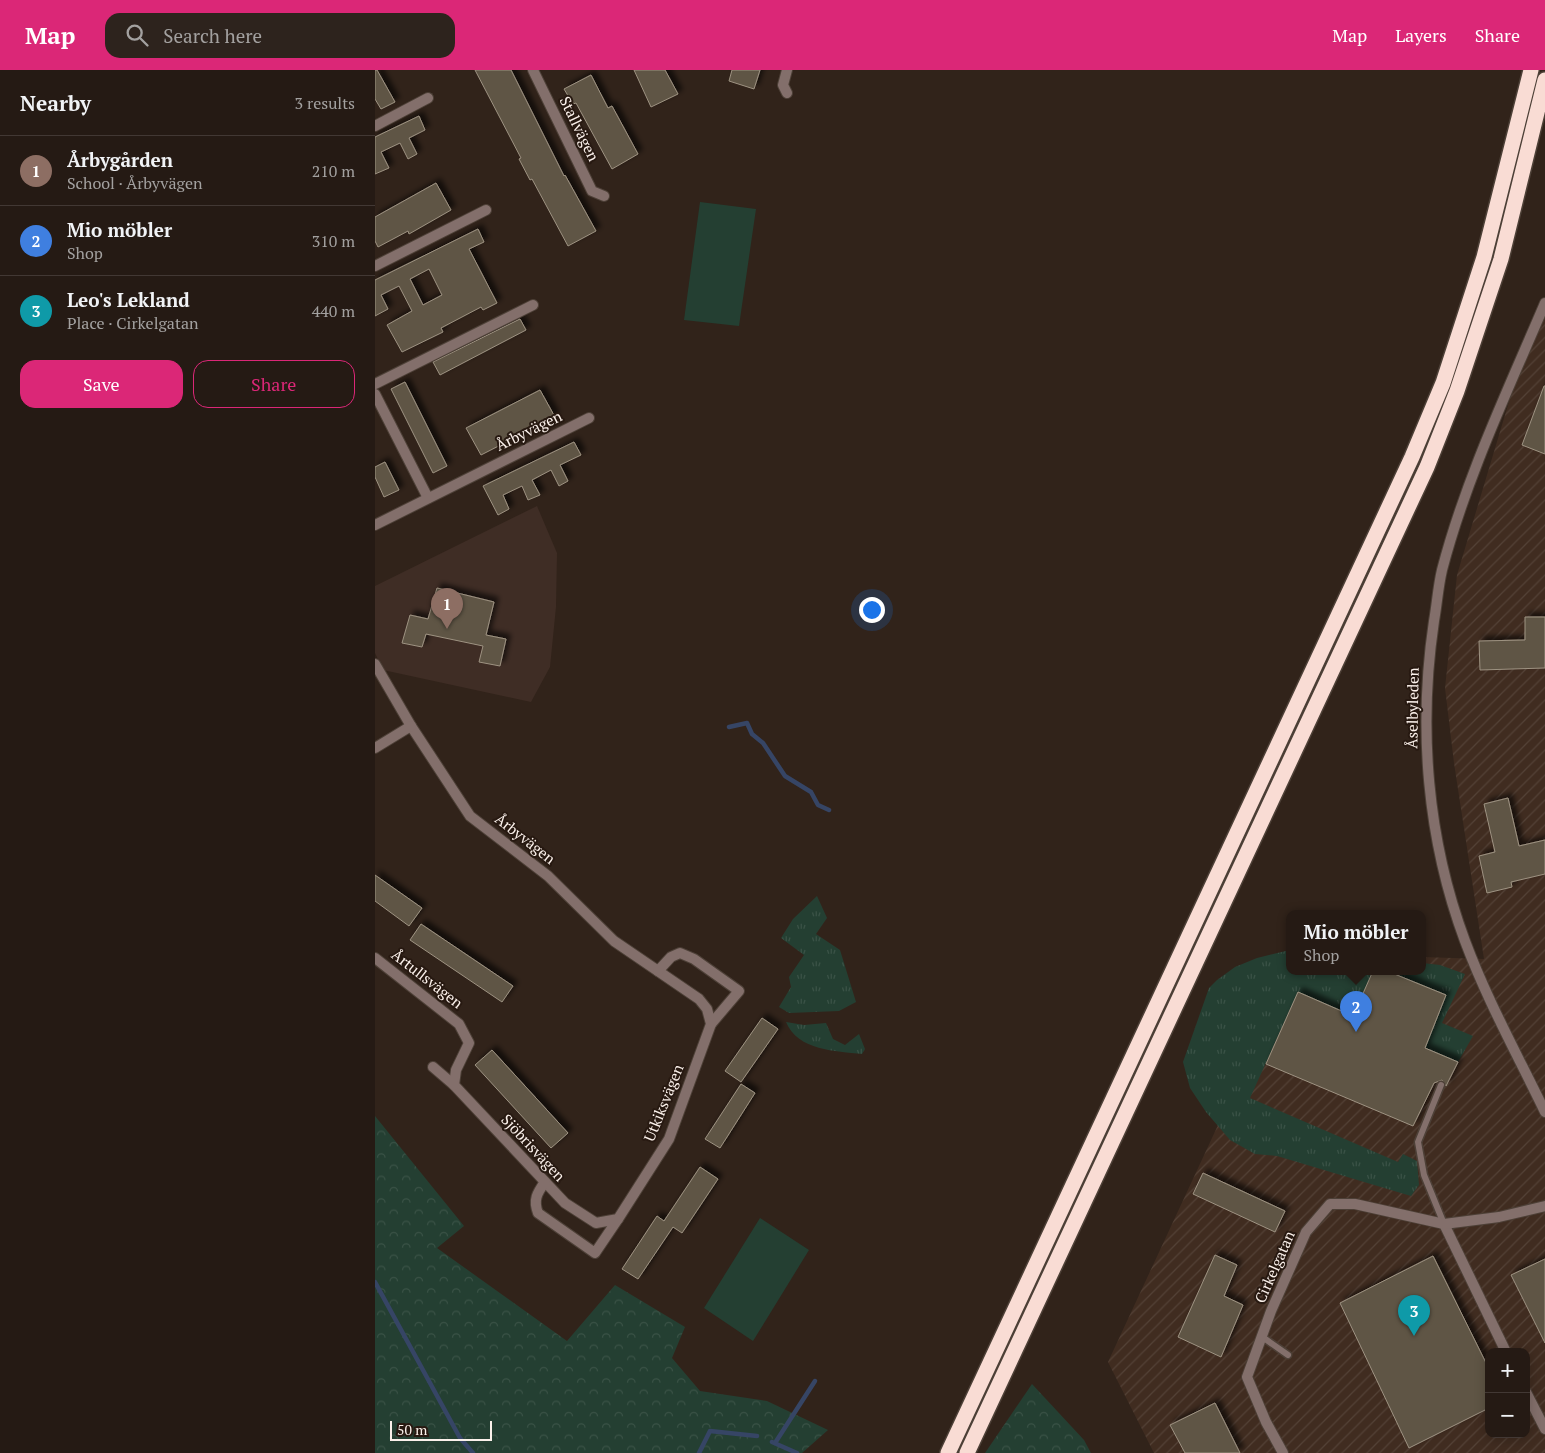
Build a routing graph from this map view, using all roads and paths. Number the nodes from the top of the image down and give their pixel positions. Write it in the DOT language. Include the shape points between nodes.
graph roads {
  1 [pos="533,70"];
  2 [pos="787,70"];
  3 [pos="1531,70"];
  4 [pos="1545,80"];
  5 [pos="787,92"];
  6 [pos="428,98"];
  7 [pos="375,126"];
  8 [pos="603,196"];
  9 [pos="486,210"];
  10 [pos="375,266"];
  11 [pos="1545,303"];
  12 [pos="533,305"];
  13 [pos="375,384"];
  14 [pos="375,394"];
  15 [pos="589,418"];
  16 [pos="428,498"];
  17 [pos="375,526"];
  18 [pos="375,664"];
  19 [pos="411,726"];
  20 [pos="375,748"];
  21 [pos="375,958"];
  22 [pos="658,971"];
  23 [pos="711,1024"];
  24 [pos="433,1067"];
  25 [pos="453,1085"];
  26 [pos="1441,1085"];
  27 [pos="1545,1112"];
  28 [pos="545,1182"];
  29 [pos="1545,1206"];
  30 [pos="618,1219"];
  31 [pos="1443,1224"];
  32 [pos="1261,1336"];
  33 [pos="1504,1348"];
  34 [pos="1288,1355"];
  35 [pos="1527,1393"];
  36 [pos="1545,1429"];
  37 [pos="948,1453"];
  38 [pos="967,1453"];
  39 [pos="1283,1453"];
  1 -- 8 [label="street, Stallvägen" via="592,190"];
  2 -- 5 [label="street" via="783,85"];
  3 -- 37 [label="highway" via="1484,257 1443,383 1412,457"];
  4 -- 38 [label="highway" via="1501,259 1457,391 1427,467"];
  6 -- 7 [label="street"];
  9 -- 10 [label="street"];
  11 -- 27 [label="street, Åselbyleden" via="1480,454 1442,571 1427,666 1426,746 1435,832 1450,894 1466,942"];
  12 -- 13 [label="street"];
  14 -- 16 [label="street"];
  15 -- 16 [label="street, Årbyvägen"];
  16 -- 17 [label="street, Årbyvägen"];
  18 -- 19 [label="street, Årbyvägen"];
  19 -- 20 [label="street"];
  19 -- 22 [label="street, Årbyvägen" via="470,816 548,876 614,941"];
  21 -- 25 [label="street, Årtullsvägen" via="459,1024 469,1042"];
  22 -- 23 [label="street, Årbyvägen" via="699,999 707,1009"];
  22 -- 23 [label="street" via="671,957 680,953 739,992"];
  23 -- 30 [label="street, Utkiksvägen" via="669,1139"];
  24 -- 25 [label="street, Sjöbrisvägen"];
  25 -- 28 [label="street, Sjöbrisvägen"];
  26 -- 31 [label="lane" via="1418,1142 1424,1175"];
  28 -- 30 [label="street, Sjöbrisvägen" via="565,1203 596,1223"];
  28 -- 30 [label="street, Utkiksvägen" via="534,1204 537,1213 595,1253"];
  29 -- 31 [label="street, Cirkelgatan" via="1499,1217"];
  31 -- 32 [label="street, Cirkelgatan" via="1355,1204 1330,1204 1306,1232"];
  31 -- 33 [label="street"];
  32 -- 34 [label="lane"];
  32 -- 39 [label="street, Cirkelgatan" via="1247,1377"];
  35 -- 36 [label="street"];
}
